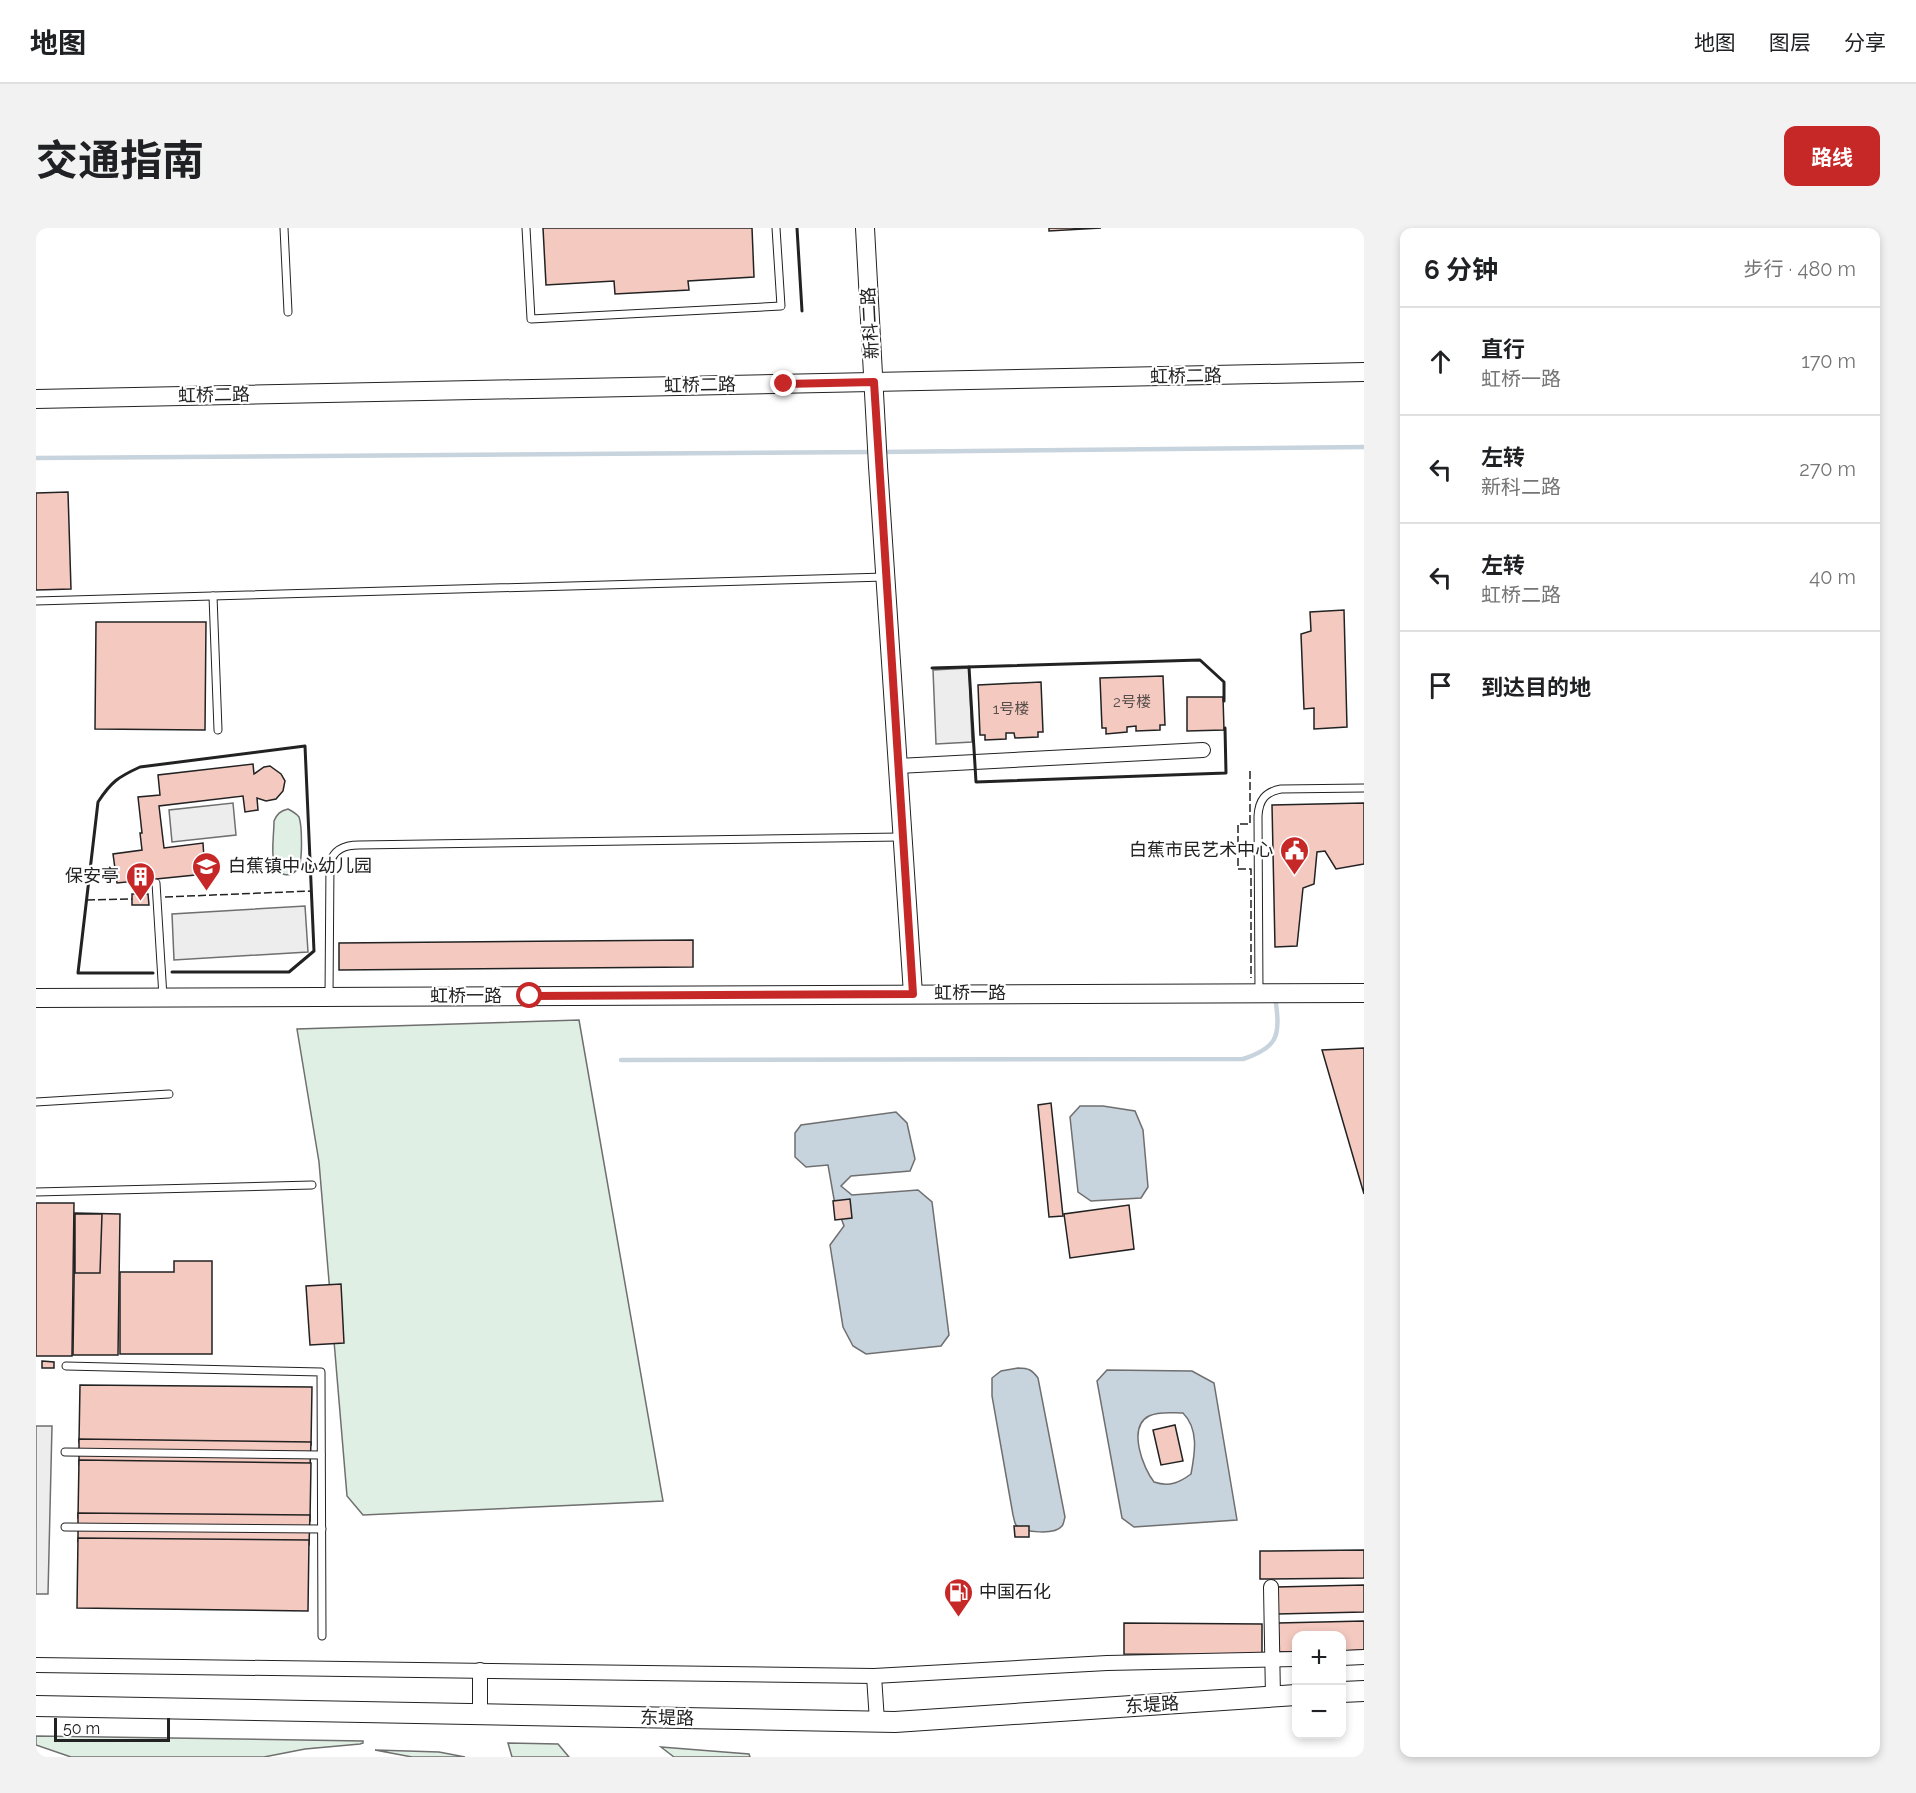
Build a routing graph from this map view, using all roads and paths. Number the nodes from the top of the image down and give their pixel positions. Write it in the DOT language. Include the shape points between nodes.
graph roads {
  1 [pos="284,228"];
  2 [pos="526,228"];
  3 [pos="776,228"];
  4 [pos="865,228"];
  5 [pos="288,312"];
  6 [pos="1364,372"];
  7 [pos="874,382"];
  8 [pos="37,399"];
  9 [pos="885,577"];
  10 [pos="213,596"];
  11 [pos="36,601"];
  12 [pos="218,729"];
  13 [pos="1203,750"];
  14 [pos="898,766"];
  15 [pos="1364,788"];
  16 [pos="903,837"];
  17 [pos="156,884"];
  18 [pos="1259,993"];
  19 [pos="1364,993"];
  20 [pos="913,994"];
  21 [pos="329,996"];
  22 [pos="163,997"];
  23 [pos="36,998"];
  24 [pos="169,1094"];
  25 [pos="36,1102"];
  26 [pos="312,1185"];
  27 [pos="36,1192"];
  28 [pos="66,1366"];
  29 [pos="65,1452"];
  30 [pos="321,1455"];
  31 [pos="65,1527"];
  32 [pos="322,1529"];
  33 [pos="1271,1587"];
  34 [pos="322,1636"];
  35 [pos="1346,1658"];
  36 [pos="1364,1658"];
  37 [pos="1273,1659"];
  38 [pos="1292,1659"];
  39 [pos="36,1665"];
  40 [pos="480,1670"];
  41 [pos="874,1676"];
  42 [pos="1364,1691"];
  43 [pos="1346,1692"];
  44 [pos="1292,1695"];
  45 [pos="1273,1697"];
  46 [pos="36,1706"];
  47 [pos="480,1714"];
  48 [pos="877,1722"];
  1 -- 5 [label="lane"];
  2 -- 3 [label="lane" via="531,319 781,306"];
  4 -- 7 [label="street, 新科二路"];
  6 -- 7 [label="street, 虹桥二路"];
  7 -- 8 [label="street, 虹桥二路"];
  7 -- 9 [label="street, 新科二路"];
  9 -- 10 [label="lane"];
  9 -- 14 [label="street, 新科二路"];
  10 -- 11 [label="lane"];
  10 -- 12 [label="lane"];
  13 -- 14 [label="street"];
  14 -- 16 [label="street, 新科二路"];
  15 -- 18 [label="lane" via="1281,789 1261,800"];
  16 -- 20 [label="street, 新科二路"];
  16 -- 21 [label="lane" via="345,846 330,863"];
  17 -- 22 [label="lane"];
  18 -- 19 [label="street, 虹桥一路"];
  18 -- 20 [label="street, 虹桥一路"];
  20 -- 21 [label="street, 虹桥一路"];
  21 -- 22 [label="street, 虹桥一路"];
  22 -- 23 [label="street, 虹桥一路"];
  24 -- 25 [label="lane"];
  26 -- 27 [label="lane"];
  28 -- 30 [label="lane" via="321,1372"];
  29 -- 30 [label="lane"];
  30 -- 32 [label="lane"];
  31 -- 32 [label="lane"];
  32 -- 34 [label="lane"];
  33 -- 37 [label="street"];
  35 -- 36 [label="street"];
  37 -- 38 [label="street"];
  37 -- 41 [label="street" via="1107,1663"];
  37 -- 45 [label="street"];
  39 -- 40 [label="street"];
  40 -- 41 [label="street"];
  40 -- 47 [label="street"];
  41 -- 48 [label="street"];
  42 -- 43 [label="main road"];
  44 -- 45 [label="main road, 东堤路"];
  45 -- 48 [label="main road, 东堤路"];
  46 -- 47 [label="main road, 东堤路"];
  47 -- 48 [label="main road, 东堤路"];
}
